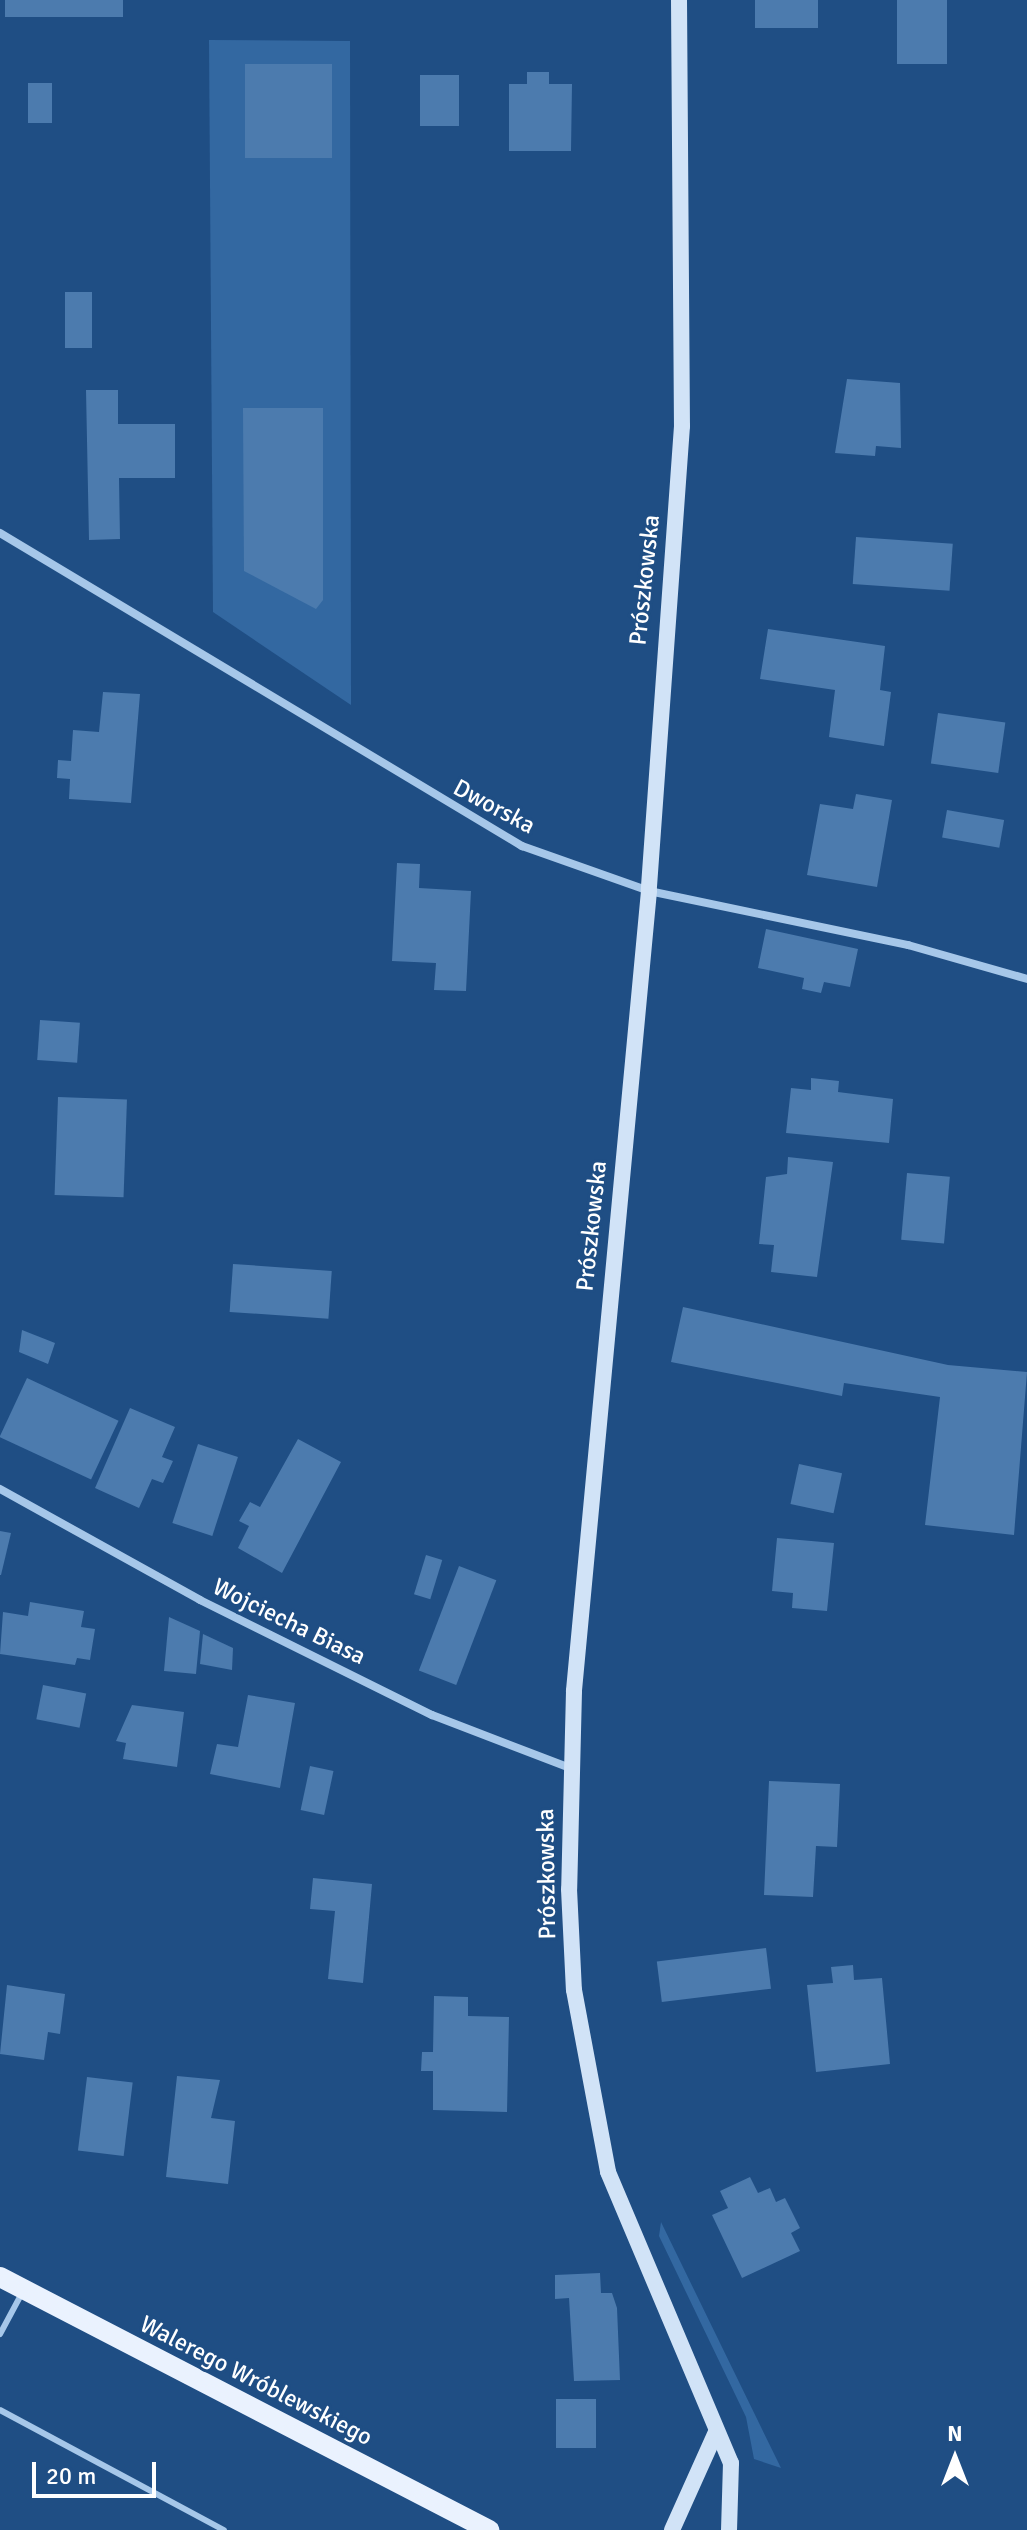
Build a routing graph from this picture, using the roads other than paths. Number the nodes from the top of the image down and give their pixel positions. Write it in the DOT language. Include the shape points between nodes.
graph roads {
  1 [pos="679,0"];
  2 [pos="0,533"];
  3 [pos="649,891"];
  4 [pos="1027,979"];
  5 [pos="0,1489"];
  6 [pos="570,1768"];
  7 [pos="0,2277"];
  8 [pos="23,2289"];
  9 [pos="0,2334"];
  10 [pos="0,2410"];
  11 [pos="716,2432"];
  12 [pos="224,2530"];
  13 [pos="489,2530"];
  14 [pos="672,2530"];
  15 [pos="729,2530"];
  1 -- 3 [label="main road, Prószkowska" via="686,327"];
  2 -- 3 [label="street, Dworska" via="458,811 522,846"];
  3 -- 4 [label="street, Dworska" via="908,945"];
  3 -- 6 [label="main road, Prószkowska"];
  5 -- 6 [label="street, Wojciecha Biasa" via="200,1600 419,1708"];
  6 -- 11 [label="main road, Prószkowska" via="574,1990 595,2115 608,2172"];
  7 -- 8 [label="main road, Walerego Wróblewskiego"];
  8 -- 9 [label="lane"];
  8 -- 13 [label="main road, Walerego Wróblewskiego"];
  10 -- 12 [label="lane"];
  11 -- 14 [label="main road"];
  11 -- 15 [label="main road, Prószkowska" via="734,2485"];
}
